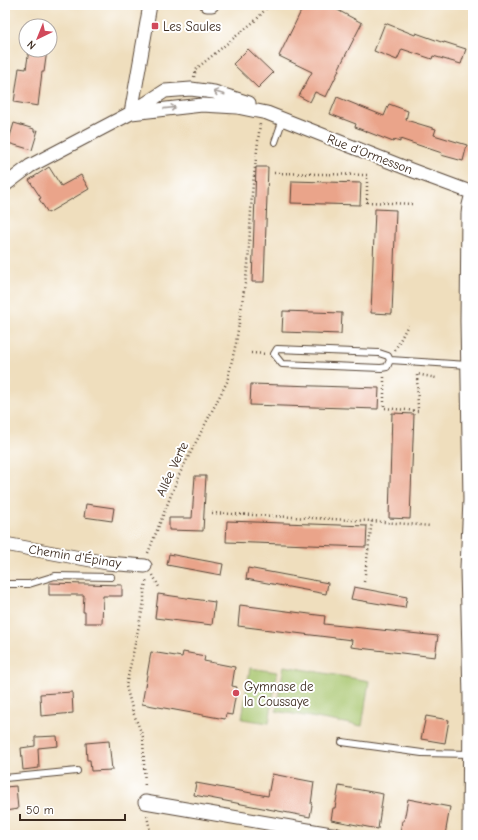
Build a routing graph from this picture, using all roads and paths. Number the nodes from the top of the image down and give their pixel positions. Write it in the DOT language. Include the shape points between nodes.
graph roads {
  1 [pos="150,5"];
  2 [pos="207,5"];
  3 [pos="212,5"];
  4 [pos="268,5"];
  5 [pos="192,89"];
  6 [pos="131,113"];
  7 [pos="267,113"];
  8 [pos="283,119"];
  9 [pos="275,142"];
  10 [pos="274,173"];
  11 [pos="5,185"];
  12 [pos="473,193"];
  13 [pos="413,204"];
  14 [pos="408,325"];
  15 [pos="251,353"];
  16 [pos="274,354"];
  17 [pos="393,360"];
  18 [pos="468,365"];
  19 [pos="384,367"];
  20 [pos="436,378"];
  21 [pos="471,383"];
  22 [pos="212,513"];
  23 [pos="372,521"];
  24 [pos="431,526"];
  25 [pos="5,544"];
  26 [pos="147,569"];
  27 [pos="111,577"];
  28 [pos="364,582"];
  29 [pos="5,584"];
  30 [pos="160,589"];
  31 [pos="471,684"];
  32 [pos="342,742"];
  33 [pos="471,754"];
  34 [pos="77,771"];
  35 [pos="5,778"];
  36 [pos="145,802"];
  37 [pos="150,835"];
  38 [pos="337,835"];
  39 [pos="469,835"];
  1 -- 6 [label="street"];
  2 -- 3 [label="street"];
  4 -- 5 [label="path" via="257,19 196,69"];
  5 -- 6 [label="street, Rue d'Ormesson" via="165,91"];
  7 -- 5 [label="street, Rue d'Ormesson, one-way" via="259,106 214,92"];
  6 -- 7 [label="street, Rue d'Ormesson, one-way" via="202,105 237,107"];
  6 -- 11 [label="street, Rue d'Ormesson" via="30,166"];
  7 -- 8 [label="street, Rue d'Ormesson"];
  7 -- 26 [label="path, Allée Verte" via="259,126 248,264 236,343 227,382 179,475 148,552"];
  8 -- 9 [label="lane"];
  8 -- 12 [label="street, Rue d'Ormesson"];
  10 -- 13 [label="path" via="367,175 367,202"];
  12 -- 18 [label="street" via="468,214"];
  14 -- 17 [label="path" via="395,350"];
  15 -- 16 [label="path"];
  16 -- 17 [label="lane" via="277,349 379,353"];
  16 -- 19 [label="lane" via="282,364"];
  17 -- 18 [label="lane"];
  17 -- 19 [label="lane"];
  18 -- 21 [label="street"];
  19 -- 20 [label="path" via="384,408 418,412 417,374"];
  21 -- 31 [label="street" via="468,568"];
  22 -- 23 [label="path"];
  23 -- 24 [label="path"];
  23 -- 28 [label="path"];
  25 -- 26 [label="street, Chemin d'Épinay"];
  26 -- 30 [label="path"];
  26 -- 36 [label="path, Allée Verte" via="144,602 126,686 143,737"];
  27 -- 29 [label="lane" via="55,576 29,584"];
  31 -- 33 [label="street"];
  32 -- 33 [label="lane" via="422,753"];
  33 -- 39 [label="street"];
  34 -- 35 [label="lane"];
  36 -- 37 [label="path, Allée Verte"];
  36 -- 38 [label="street"];
}
